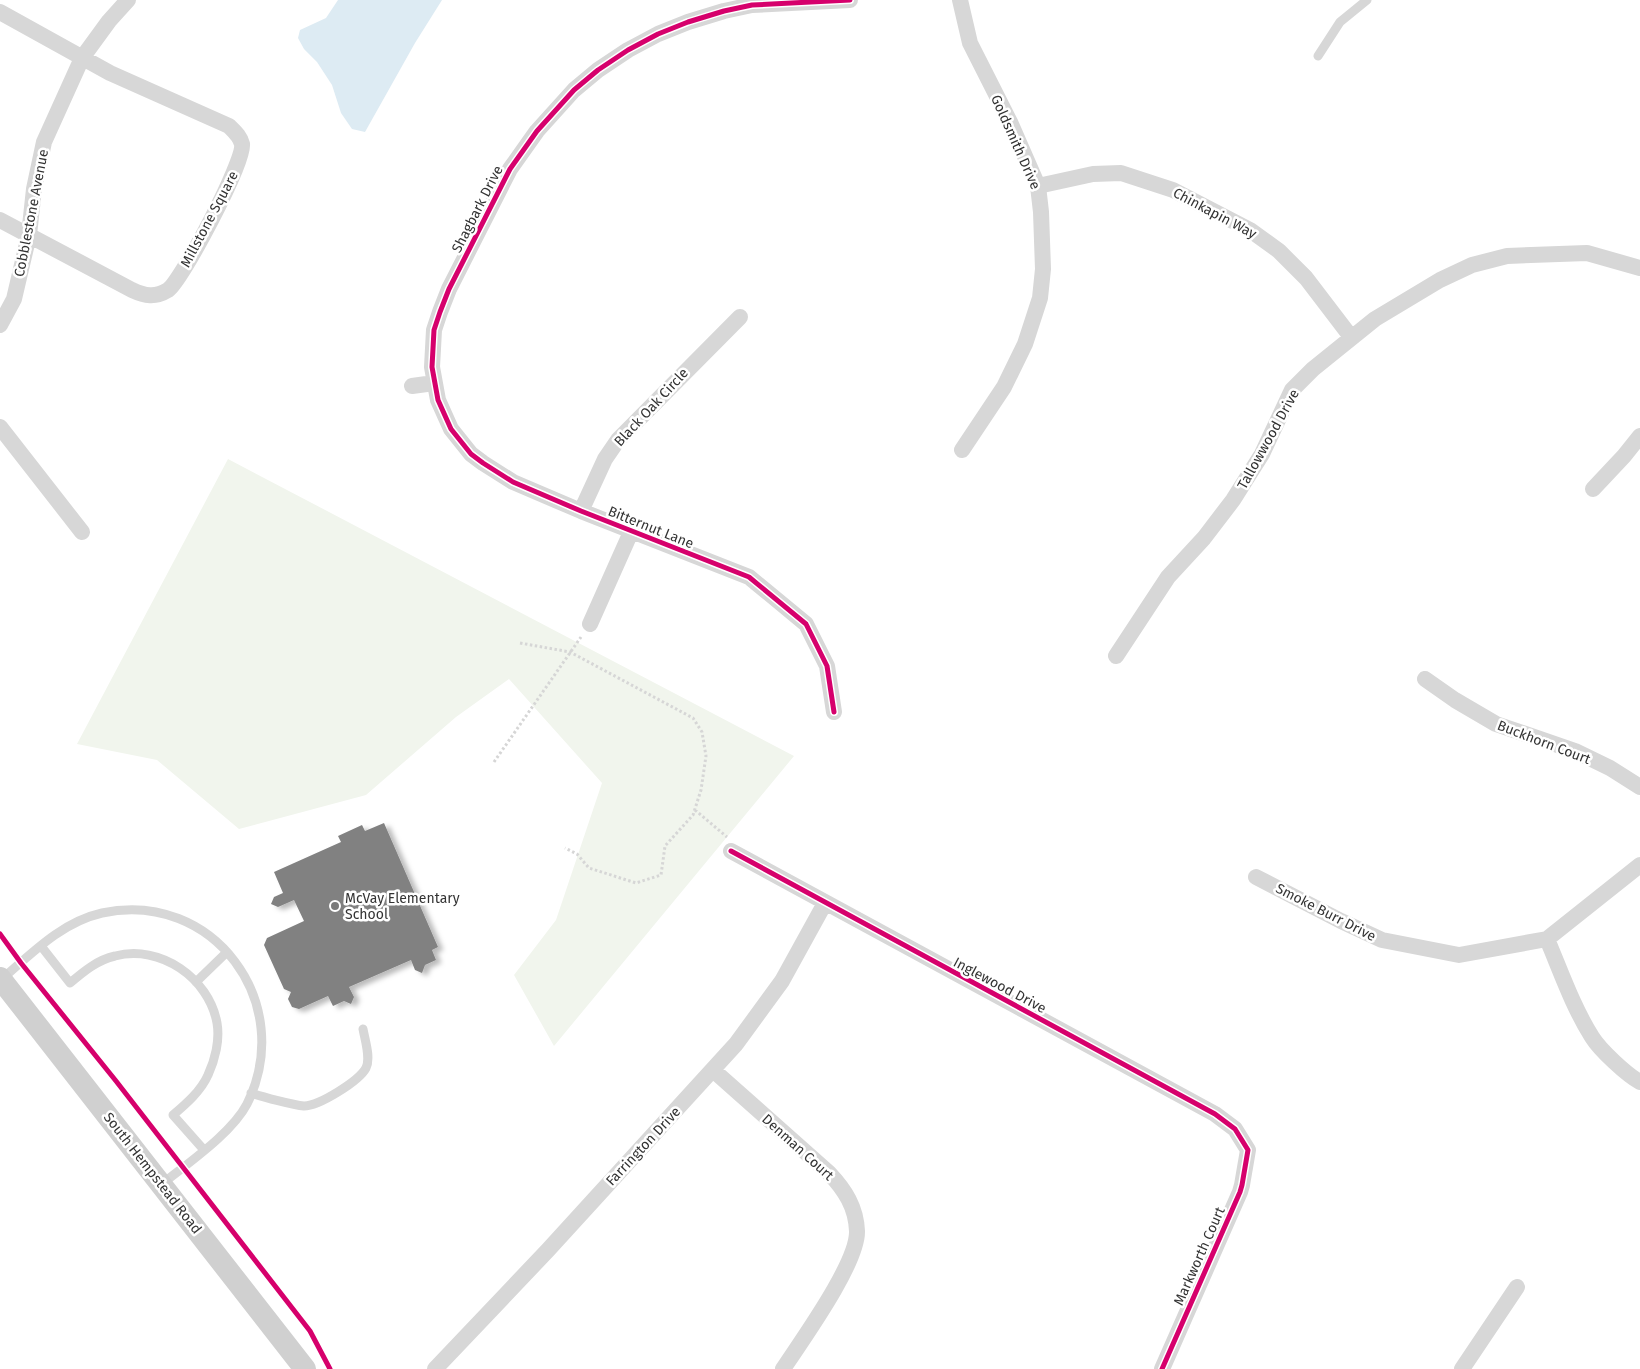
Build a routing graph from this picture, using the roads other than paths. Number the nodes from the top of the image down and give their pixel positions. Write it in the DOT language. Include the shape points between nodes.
graph roads {
  1 [pos="128,0"];
  2 [pos="850,0"];
  3 [pos="960,0"];
  4 [pos="1366,0"];
  5 [pos="722,6"];
  6 [pos="0,12"];
  7 [pos="1318,56"];
  8 [pos="82,58"];
  9 [pos="1038,186"];
  10 [pos="0,220"];
  11 [pos="29,235"];
  12 [pos="1640,268"];
  13 [pos="740,317"];
  14 [pos="0,325"];
  15 [pos="1351,337"];
  16 [pos="434,383"];
  17 [pos="412,386"];
  18 [pos="0,427"];
  19 [pos="1640,436"];
  20 [pos="962,450"];
  21 [pos="1593,489"];
  22 [pos="581,511"];
  23 [pos="82,532"];
  24 [pos="631,532"];
  25 [pos="590,624"];
  26 [pos="1116,656"];
  27 [pos="1425,679"];
  28 [pos="834,712"];
  29 [pos="1640,787"];
  30 [pos="731,852"];
  31 [pos="1640,865"];
  32 [pos="1256,876"];
  33 [pos="825,903"];
  34 [pos="1547,939"];
  35 [pos="40,946"];
  36 [pos="227,952"];
  37 [pos="1,979"];
  38 [pos="196,982"];
  39 [pos="363,1030"];
  40 [pos="713,1070"];
  41 [pos="1640,1082"];
  42 [pos="251,1093"];
  43 [pos="204,1150"];
  44 [pos="1248,1150"];
  45 [pos="162,1184"];
  46 [pos="1517,1286"];
  47 [pos="306,1369"];
  48 [pos="435,1369"];
  49 [pos="783,1369"];
  50 [pos="1162,1369"];
  51 [pos="1462,1369"];
  1 -- 8 [label="street, Cobblestone Avenue"];
  2 -- 5 [label="street, Shagbark Drive"];
  3 -- 9 [label="street, Goldsmith Drive" via="970,43"];
  4 -- 7 [label="lane" via="1340,22"];
  5 -- 16 [label="street, Shagbark Drive" via="658,34 598,70 574,90 537,131 510,169 449,289 434,330"];
  6 -- 8 [label="street, Millstone Square"];
  8 -- 11 [label="street, Cobblestone Avenue" via="44,142"];
  8 -- 11 [label="street, Millstone Square" via="229,126 238,134 242,145 241,157 178,278 158,295 144,296"];
  9 -- 15 [label="street, Chinkapin Way" via="1093,174 1121,173 1173,190 1250,230 1279,251 1306,278"];
  9 -- 20 [label="street, Goldsmith Drive" via="1042,212 1040,298 1026,344 1004,387"];
  10 -- 11 [label="street, Millstone Square"];
  11 -- 14 [label="street, Cobblestone Avenue" via="14,299"];
  12 -- 15 [label="street, Tallowwood Drive" via="1587,253 1507,256 1472,265 1440,280"];
  13 -- 22 [label="street, Black Oak Circle" via="618,440 605,459"];
  15 -- 26 [label="street, Tallowwood Drive" via="1292,390 1262,454 1233,500 1168,577"];
  16 -- 17 [label="street"];
  16 -- 22 [label="street, Bitternut Lane" via="451,429 471,454 513,482"];
  18 -- 23 [label="street"];
  19 -- 21 [label="street"];
  22 -- 24 [label="street, Bitternut Lane"];
  24 -- 25 [label="street"];
  24 -- 28 [label="street, Bitternut Lane" via="749,577 806,624 827,666"];
  27 -- 29 [label="street, Buckhorn Court" via="1496,724 1575,751"];
  30 -- 33 [label="street, Inglewood Drive"];
  31 -- 34 [label="street, Smoke Burr Drive"];
  32 -- 34 [label="street, Smoke Burr Drive" via="1341,922 1382,940 1458,955"];
  33 -- 40 [label="street, Farrington Drive" via="782,981"];
  33 -- 44 [label="street, Inglewood Drive" via="1215,1114 1234,1129"];
  34 -- 41 [label="street" via="1593,1039 1629,1076"];
  35 -- 36 [label="lane" via="81,920 101,913 145,910 187,922 205,932"];
  35 -- 37 [label="lane"];
  35 -- 38 [label="lane" via="70,983 90,966 115,956 142,954 169,961"];
  36 -- 38 [label="lane"];
  36 -- 42 [label="lane" via="248,980 261,1021 260,1065"];
  37 -- 45 [label="street, South Hempstead Road"];
  38 -- 43 [label="lane" via="208,997 217,1023 217,1051 208,1077 173,1115"];
  39 -- 42 [label="lane" via="367,1067 353,1082 330,1097 306,1106"];
  40 -- 48 [label="street, Farrington Drive"];
  40 -- 49 [label="street, Denman Court" via="829,1173 843,1188 852,1207 857,1232 852,1257"];
  42 -- 43 [label="lane" via="234,1123"];
  43 -- 45 [label="lane"];
  44 -- 50 [label="street, Markworth Court" via="1240,1192"];
  45 -- 47 [label="street, South Hempstead Road"];
  46 -- 51 [label="street"];
}
